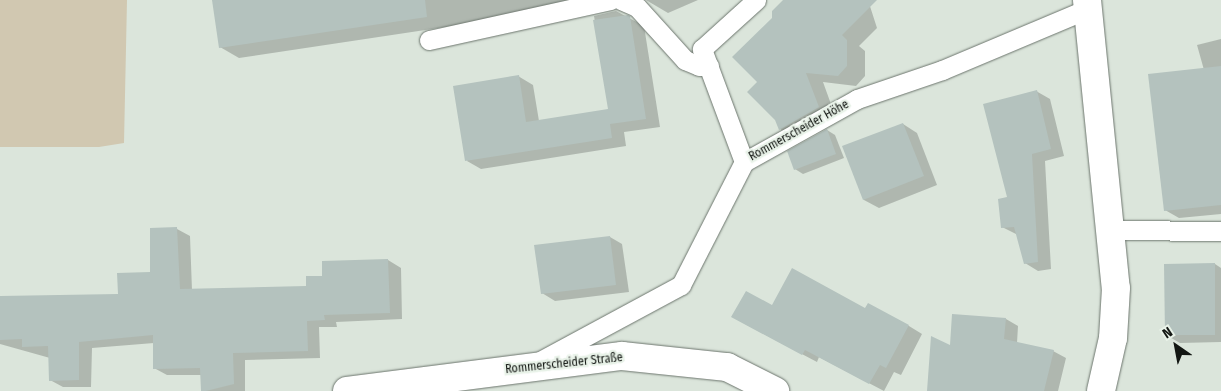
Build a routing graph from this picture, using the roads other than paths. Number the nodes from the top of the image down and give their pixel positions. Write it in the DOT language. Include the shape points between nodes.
graph roads {
  1 [pos="611,0"];
  2 [pos="621,0"];
  3 [pos="756,0"];
  4 [pos="1087,4"];
  5 [pos="430,40"];
  6 [pos="709,66"];
  7 [pos="744,162"];
  8 [pos="1111,230"];
  9 [pos="1221,231"];
  10 [pos="529,367"];
  11 [pos="347,391"];
  12 [pos="775,391"];
  13 [pos="1101,391"];
  1 -- 5 [label="lane"];
  2 -- 6 [label="lane" via="637,7 685,60 698,66"];
  3 -- 6 [label="lane" via="702,49"];
  4 -- 7 [label="lane, Rommerscheider Höhe" via="942,70 856,99"];
  4 -- 8 [label="street, Rommerscheider Höhe"];
  6 -- 7 [label="lane"];
  7 -- 10 [label="lane, Rommerscheider Höhe" via="681,285"];
  8 -- 9 [label="lane"];
  8 -- 13 [label="street, Rommerscheider Höhe" via="1116,288 1113,338"];
  10 -- 11 [label="street, Rommerscheider Straße"];
  10 -- 12 [label="street, Rommerscheider Straße" via="622,356 727,367"];
}
